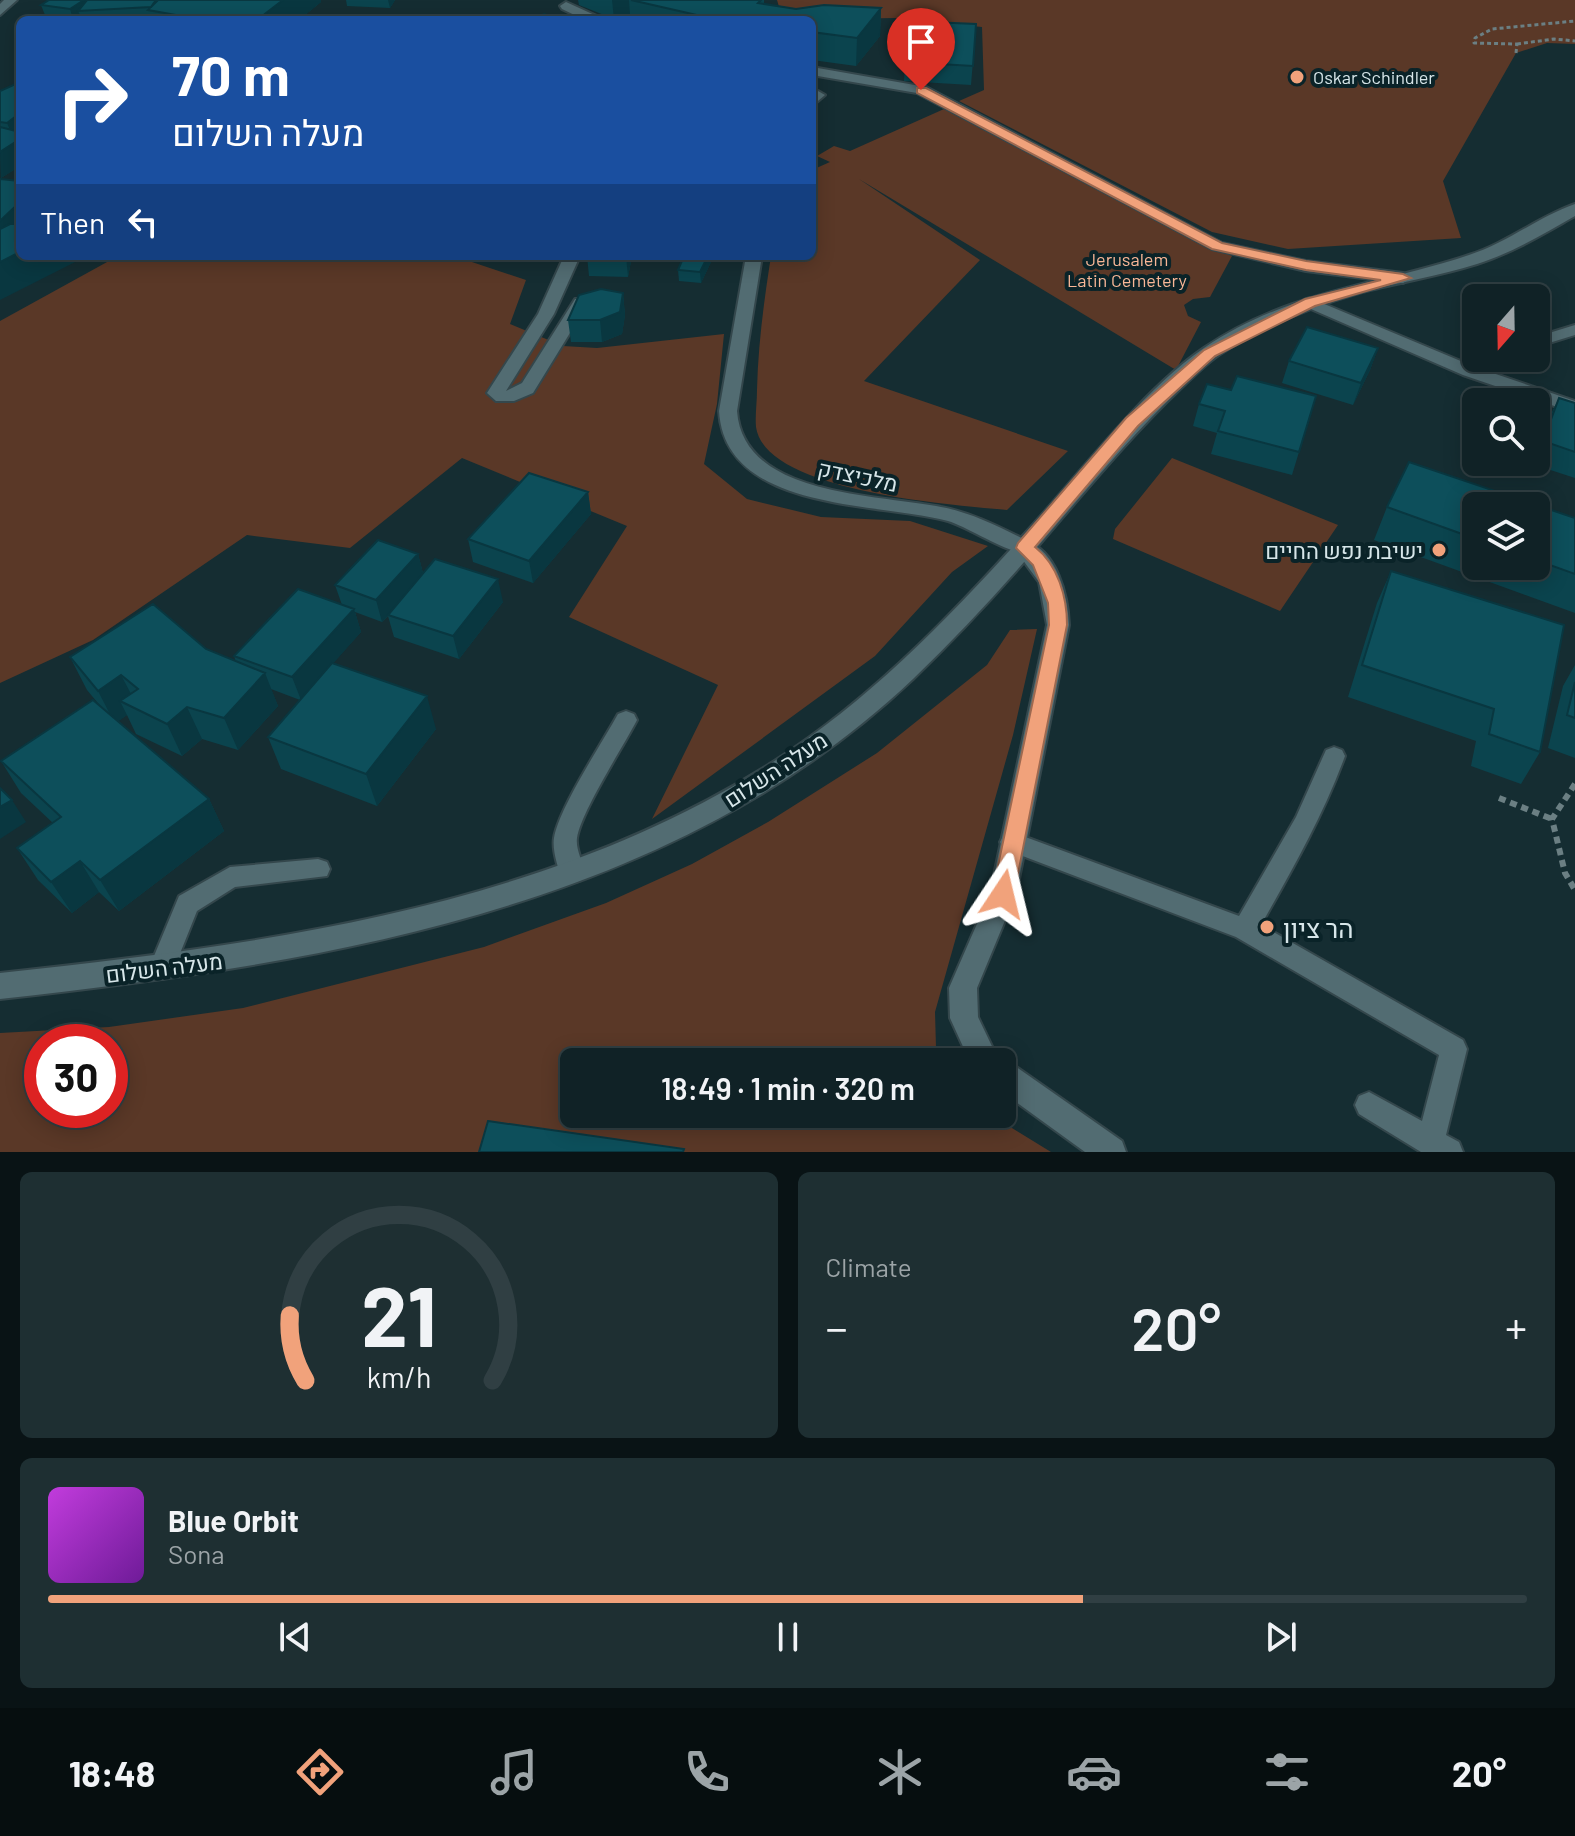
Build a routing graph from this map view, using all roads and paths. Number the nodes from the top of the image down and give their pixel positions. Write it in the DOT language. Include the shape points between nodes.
graph roads {
  1 [pos="566,6"];
  2 [pos="587,16"];
  3 [pos="1575,21"];
  4 [pos="1575,41"];
  5 [pos="1517,44"];
  6 [pos="1516,53"];
  7 [pos="816,72"];
  8 [pos="1575,209"];
  9 [pos="570,260"];
  10 [pos="753,260"];
  11 [pos="1403,278"];
  12 [pos="581,302"];
  13 [pos="1310,303"];
  14 [pos="1575,330"];
  15 [pos="1550,338"];
  16 [pos="1462,368"];
  17 [pos="1472,372"];
  18 [pos="1575,407"];
  19 [pos="1025,548"];
  20 [pos="626,720"];
  21 [pos="1334,756"];
  22 [pos="1575,784"];
  23 [pos="1499,798"];
  24 [pos="1552,819"];
  25 [pos="1012,842"];
  26 [pos="318,869"];
  27 [pos="572,873"];
  28 [pos="1575,890"];
  29 [pos="1245,929"];
  30 [pos="162,968"];
  31 [pos="0,986"];
  32 [pos="978,1048"];
  33 [pos="1016,1084"];
  34 [pos="1369,1105"];
  35 [pos="1439,1147"];
  36 [pos="1111,1152"];
  1 -- 2 [label="lane"];
  3 -- 5 [label="path" via="1492,29 1480,33 1474,43"];
  4 -- 5 [label="path"];
  5 -- 6 [label="path"];
  7 -- 11 [label="lane" via="921,90 1217,246 1306,266"];
  8 -- 11 [label="street, מעלה השלום" via="1484,256"];
  9 -- 12 [label="lane" via="546,314 496,393 521,395 531,387"];
  10 -- 19 [label="lane, מלכיצדק" via="729,392 732,435 745,456 818,494 941,513 981,525"];
  11 -- 13 [label="street, מעלה השלום"];
  13 -- 16 [label="lane"];
  13 -- 19 [label="street, מעלה השלום" via="1209,353 1132,422"];
  14 -- 15 [label="lane"];
  17 -- 18 [label="lane"];
  19 -- 25 [label="street" via="1041,561 1058,603 1058,625"];
  19 -- 27 [label="street, מעלה השלום" via="877,697 807,752 676,829"];
  20 -- 27 [label="lane" via="565,839"];
  21 -- 29 [label="lane" via="1292,851"];
  22 -- 24 [label="path"];
  23 -- 24 [label="path"];
  24 -- 28 [label="path" via="1565,873"];
  25 -- 29 [label="lane"];
  25 -- 32 [label="street" via="1003,894 963,988 964,1018"];
  26 -- 30 [label="lane" via="230,877 188,904"];
  27 -- 30 [label="street, מעלה השלום" via="379,929"];
  29 -- 35 [label="lane" via="1454,1049"];
  30 -- 31 [label="street, מעלה השלום"];
  33 -- 36 [label="street"];
  34 -- 35 [label="lane"];
}
